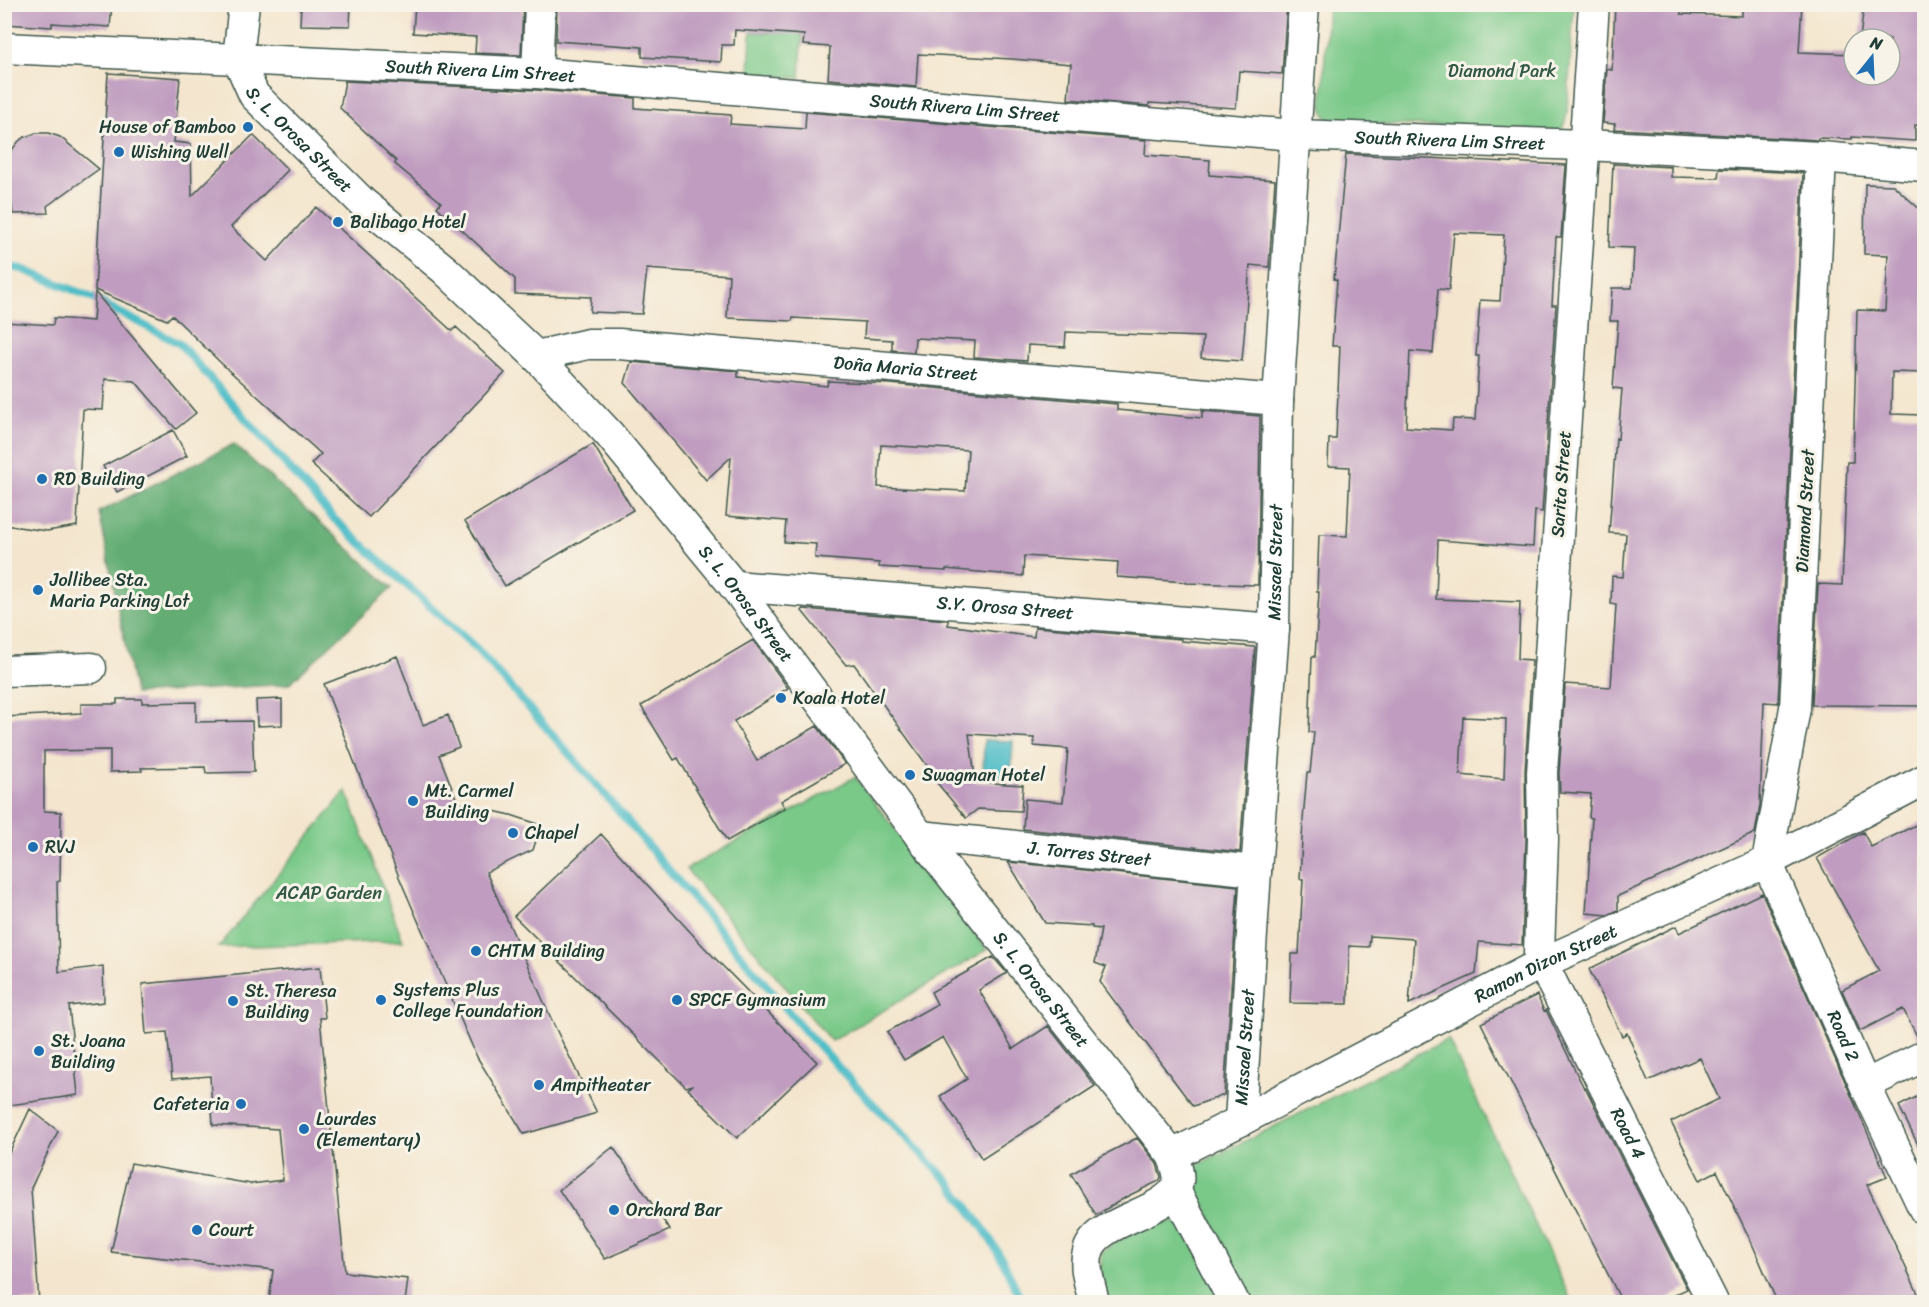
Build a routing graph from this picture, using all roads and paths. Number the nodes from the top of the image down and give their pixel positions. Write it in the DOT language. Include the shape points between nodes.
graph roads {
  1 [pos="244,4"];
  2 [pos="540,4"];
  3 [pos="1304,4"];
  4 [pos="1594,4"];
  5 [pos="4,48"];
  6 [pos="238,59"];
  7 [pos="537,73"];
  8 [pos="1295,135"];
  9 [pos="1585,145"];
  10 [pos="1821,157"];
  11 [pos="1924,166"];
  12 [pos="536,356"];
  13 [pos="1278,400"];
  14 [pos="734,586"];
  15 [pos="1274,629"];
  16 [pos="91,668"];
  17 [pos="4,671"];
  18 [pos="1924,780"];
  19 [pos="920,836"];
  20 [pos="1767,862"];
  21 [pos="1256,871"];
  22 [pos="1542,963"];
  23 [pos="1924,1056"];
  24 [pos="1865,1085"];
  25 [pos="1240,1121"];
  26 [pos="1172,1155"];
  27 [pos="1175,1190"];
  28 [pos="1924,1209"];
  29 [pos="1095,1302"];
  30 [pos="1234,1302"];
  31 [pos="1713,1302"];
  1 -- 6 [label="street"];
  2 -- 7 [label="street"];
  3 -- 8 [label="street, Missael Street"];
  4 -- 9 [label="street, Sarita Street"];
  5 -- 6 [label="street, South Rivera Lim Street"];
  6 -- 7 [label="street, South Rivera Lim Street"];
  6 -- 12 [label="street, S. L. Orosa Street" via="254,95 270,113 362,202 445,270"];
  7 -- 8 [label="street, South Rivera Lim Street"];
  8 -- 9 [label="street, South Rivera Lim Street"];
  8 -- 13 [label="street, Missael Street"];
  9 -- 10 [label="street, South Rivera Lim Street"];
  9 -- 22 [label="street, Sarita Street" via="1542,772"];
  10 -- 11 [label="street, South Rivera Lim Street"];
  10 -- 20 [label="street, Diamond Street" via="1795,708"];
  12 -- 13 [label="street, Doña Maria Street" via="588,344 619,344"];
  12 -- 14 [label="street, S. L. Orosa Street" via="609,434"];
  13 -- 15 [label="street, Missael Street"];
  14 -- 15 [label="street, S.Y. Orosa Street"];
  14 -- 19 [label="street, S. L. Orosa Street"];
  15 -- 21 [label="street, Missael Street"];
  16 -- 17 [label="street"];
  18 -- 20 [label="street, Ramon Dizon Street"];
  19 -- 21 [label="street, J. Torres Street"];
  19 -- 26 [label="street, S. L. Orosa Street"];
  20 -- 22 [label="street, Ramon Dizon Street"];
  20 -- 24 [label="street, Road 2"];
  21 -- 25 [label="street, Missael Street"];
  22 -- 25 [label="street, Ramon Dizon Street"];
  22 -- 31 [label="street, Road 4"];
  23 -- 24 [label="street"];
  24 -- 28 [label="street, Road 2"];
  25 -- 26 [label="street, Ramon Dizon Street"];
  26 -- 27 [label="street, S. L. Orosa Street" via="1178,1172"];
  27 -- 29 [label="street" via="1093,1240 1086,1263"];
  27 -- 30 [label="street"];
}
